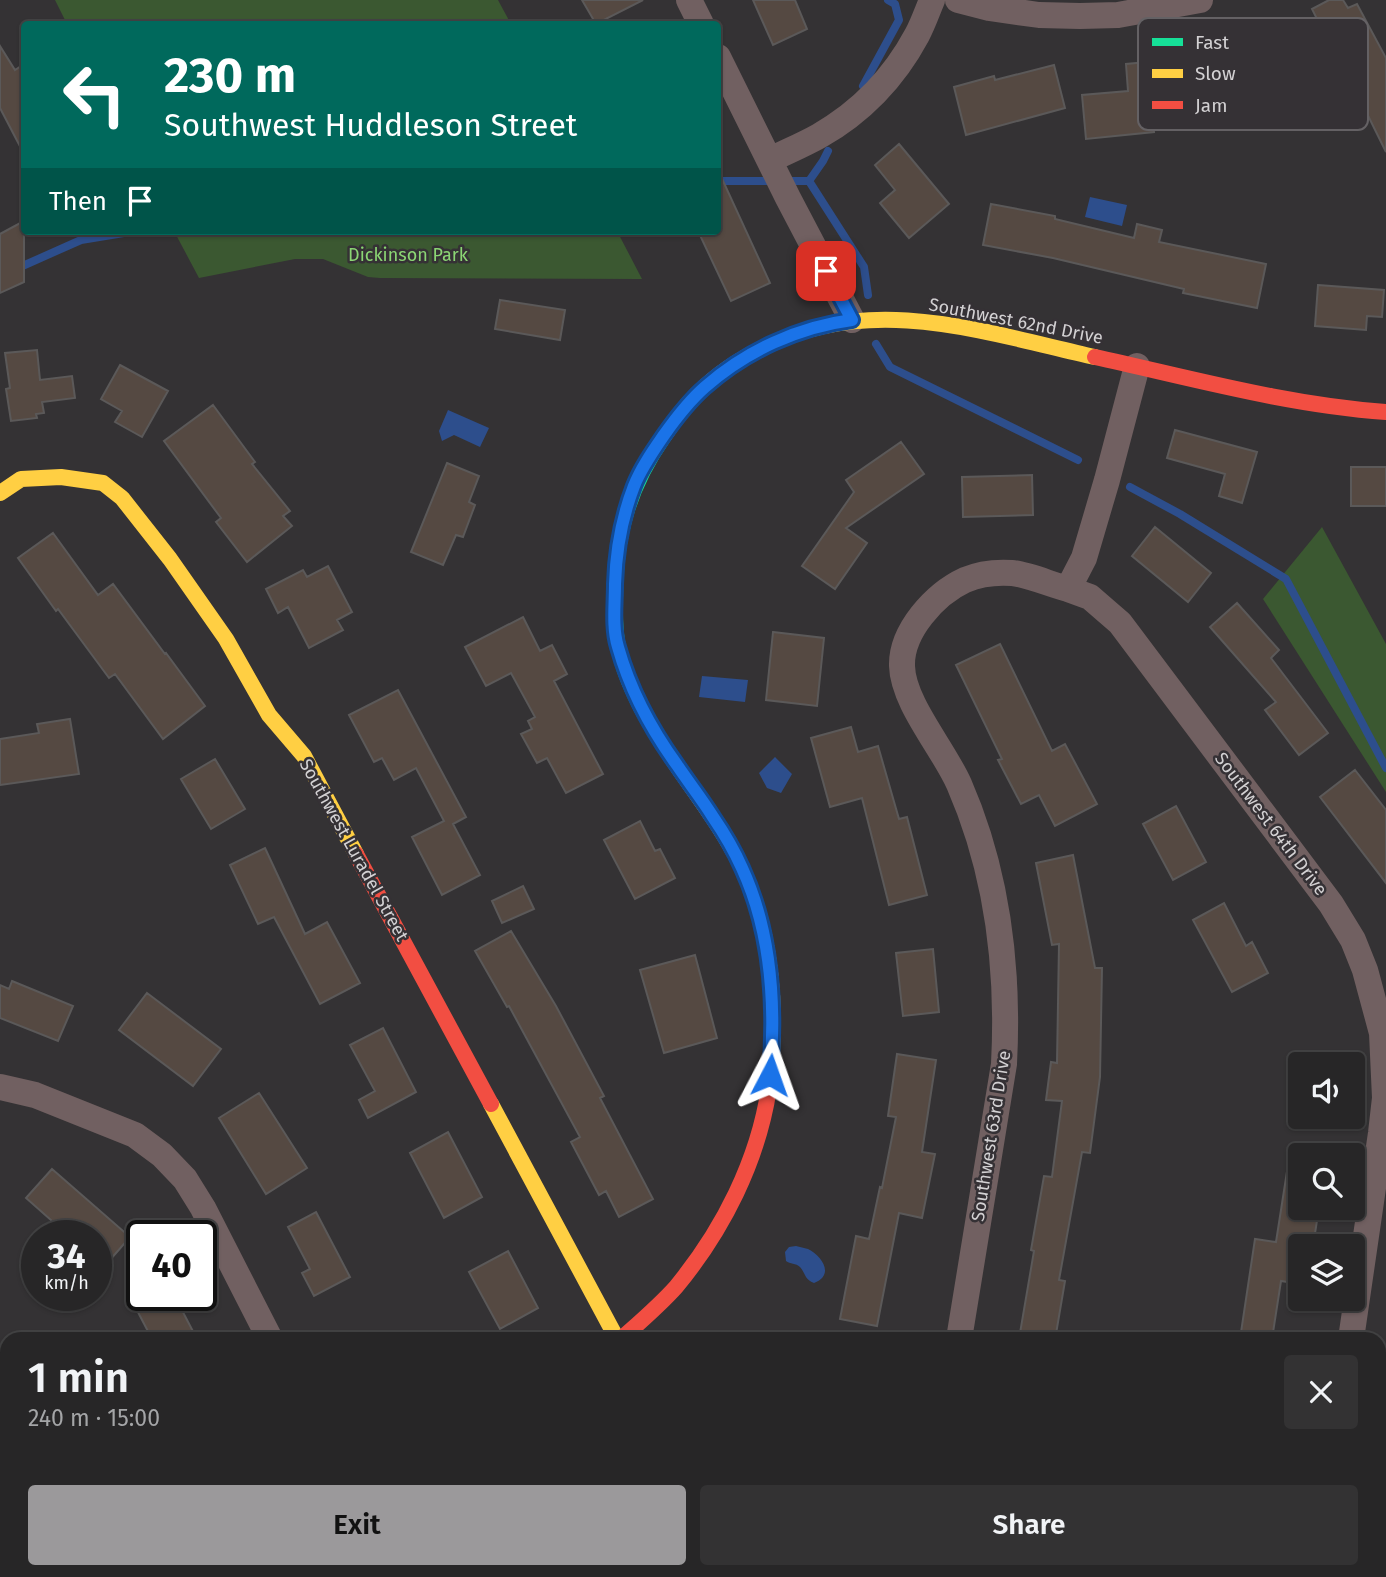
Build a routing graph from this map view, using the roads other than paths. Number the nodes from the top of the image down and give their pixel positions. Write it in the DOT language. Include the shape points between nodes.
graph roads {
  1 [pos="689,0"];
  2 [pos="932,0"];
  3 [pos="958,0"];
  4 [pos="1200,0"];
  5 [pos="700,21"];
  6 [pos="721,63"];
  7 [pos="770,160"];
  8 [pos="852,320"];
  9 [pos="1137,366"];
  10 [pos="1386,412"];
  11 [pos="0,493"];
  12 [pos="1068,589"];
  13 [pos="0,1087"];
  14 [pos="266,1332"];
  15 [pos="615,1332"];
  16 [pos="628,1332"];
  17 [pos="960,1332"];
  18 [pos="1352,1332"];
  1 -- 5 [label="street"];
  2 -- 7 [label="street" via="919,33 884,84 849,116"];
  3 -- 4 [label="street" via="1039,15 1080,16 1118,15"];
  6 -- 7 [label="street"];
  7 -- 8 [label="street"];
  8 -- 9 [label="street, Southwest 62nd Drive" via="897,319 951,326"];
  8 -- 16 [label="street, Southwest 62nd Drive" via="777,341 737,362 704,388 648,461 623,522 616,572 617,643 644,712 742,867 767,952 772,999 768,1091 754,1150 733,1200 685,1276"];
  9 -- 10 [label="street, Southwest 62nd Drive" via="1300,402"];
  9 -- 12 [label="street" via="1084,558"];
  11 -- 15 [label="street, Southwest Luradel Street" via="21,479 61,477 103,483 122,498 170,559 226,639 269,715 304,756"];
  12 -- 17 [label="street, Southwest 63rd Drive" via="1014,573 966,580 932,603 905,645 902,666 908,698 954,775 980,843 1003,967 1004,1064"];
  12 -- 18 [label="street, Southwest 64th Drive" via="1090,597 1120,623 1331,904 1366,970 1382,1033 1385,1098"];
  13 -- 14 [label="street" via="35,1095 135,1135 162,1155 203,1208"];
}
